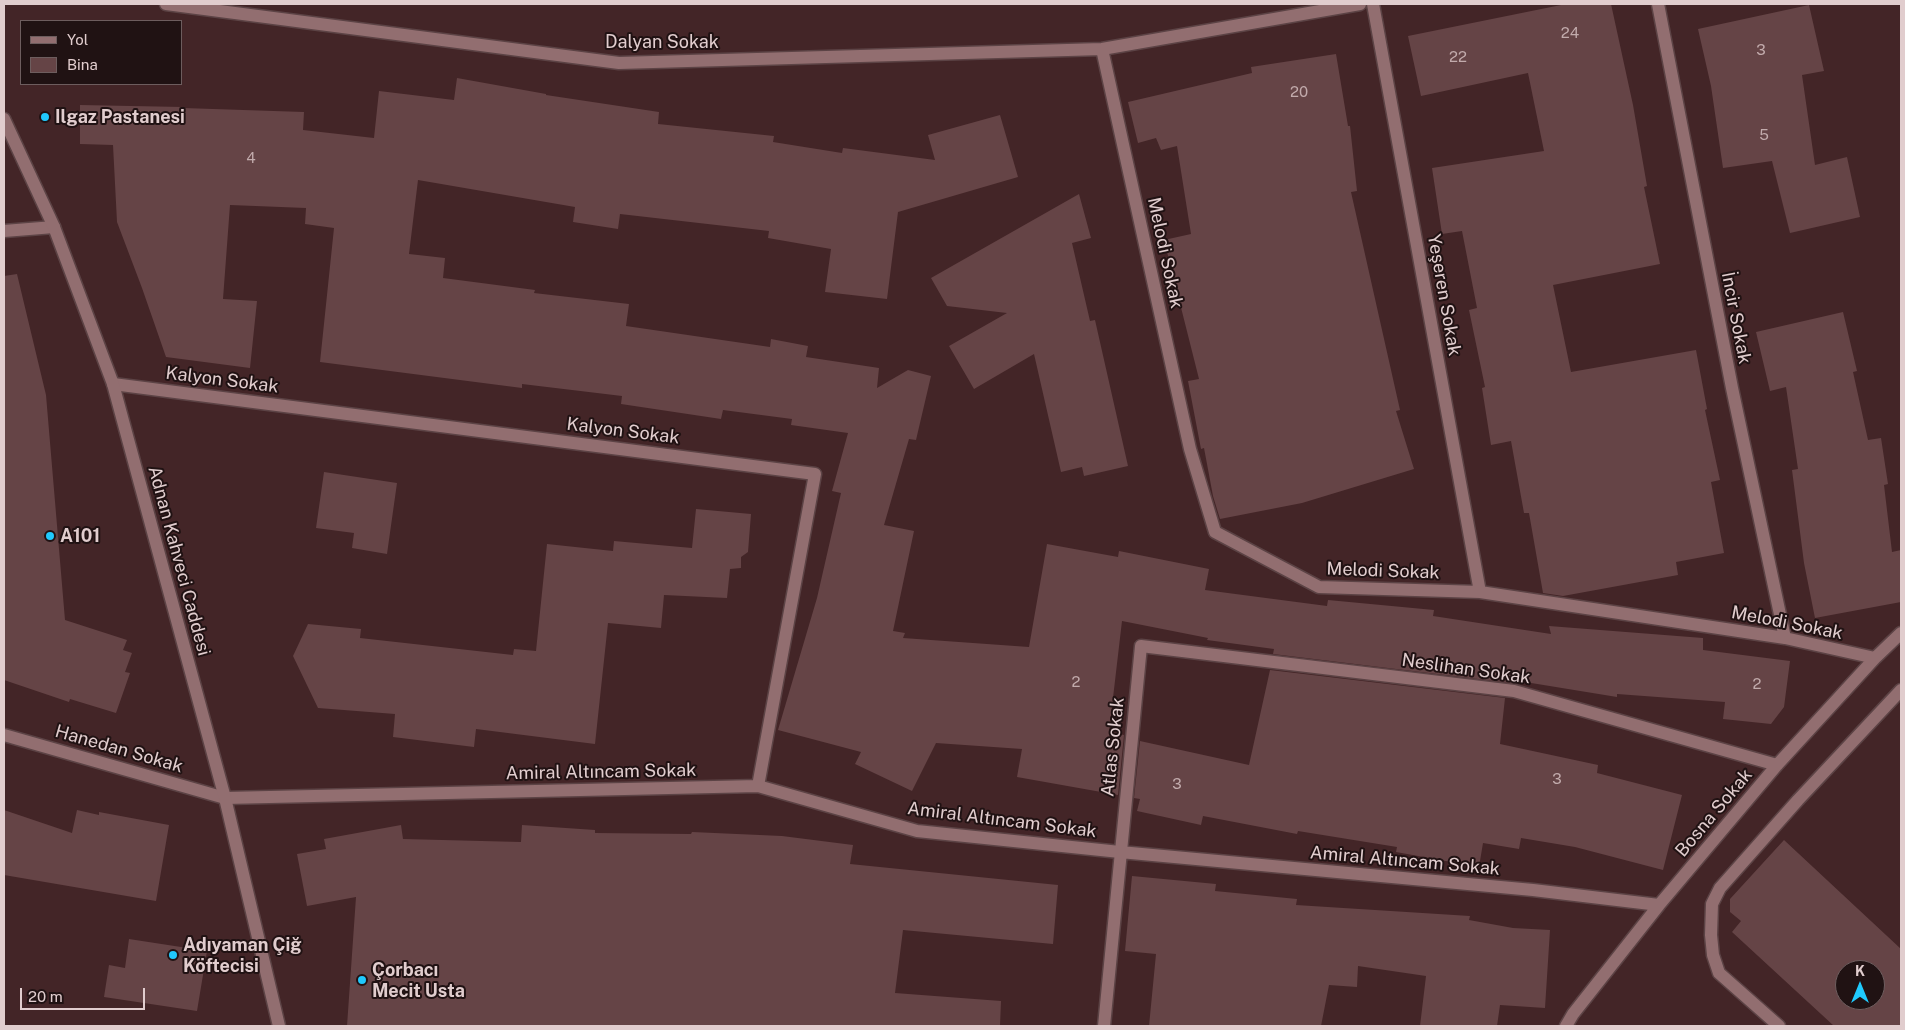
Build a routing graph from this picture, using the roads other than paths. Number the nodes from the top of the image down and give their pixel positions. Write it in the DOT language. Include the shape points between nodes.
graph roads {
  1 [pos="166,4"];
  2 [pos="1360,4"];
  3 [pos="1373,4"];
  4 [pos="1658,4"];
  5 [pos="1102,49"];
  6 [pos="4,119"];
  7 [pos="54,227"];
  8 [pos="4,231"];
  9 [pos="113,384"];
  10 [pos="1480,592"];
  11 [pos="1901,633"];
  12 [pos="1785,638"];
  13 [pos="1141,646"];
  14 [pos="1875,658"];
  15 [pos="1901,690"];
  16 [pos="4,735"];
  17 [pos="1777,765"];
  18 [pos="758,786"];
  19 [pos="225,798"];
  20 [pos="1120,852"];
  21 [pos="1659,905"];
  22 [pos="279,1026"];
  23 [pos="1104,1026"];
  24 [pos="1566,1026"];
  25 [pos="1778,1026"];
  1 -- 5 [label="street, Dalyan Sokak" via="619,62"];
  2 -- 5 [label="street, Dalyan Sokak"];
  3 -- 10 [label="street, Yeşeren Sokak"];
  4 -- 12 [label="street, İncir Sokak" via="1732,388"];
  5 -- 10 [label="street, Melodi Sokak" via="1190,449 1215,532 1319,587"];
  6 -- 7 [label="street, Adnan Kahveci Caddesi"];
  7 -- 8 [label="street"];
  7 -- 9 [label="street, Adnan Kahveci Caddesi"];
  9 -- 18 [label="street, Kalyon Sokak" via="815,474"];
  9 -- 19 [label="street, Adnan Kahveci Caddesi"];
  10 -- 12 [label="street, Melodi Sokak"];
  11 -- 14 [label="street, Bosna Sokak"];
  12 -- 14 [label="street, Melodi Sokak"];
  13 -- 17 [label="street, Neslihan Sokak" via="1514,691"];
  13 -- 20 [label="street, Atlas Sokak"];
  14 -- 17 [label="street, Bosna Sokak"];
  15 -- 25 [label="street" via="1720,888 1712,904 1713,955 1719,973"];
  16 -- 19 [label="street, Hanedan Sokak"];
  17 -- 21 [label="street, Bosna Sokak"];
  18 -- 19 [label="street, Amiral Altıncam Sokak"];
  18 -- 20 [label="street, Amiral Altıncam Sokak" via="917,831"];
  19 -- 22 [label="street, Adnan Kahveci Caddesi"];
  20 -- 21 [label="street, Amiral Altıncam Sokak" via="1533,890"];
  20 -- 23 [label="street, Atlas Sokak"];
  21 -- 24 [label="street, Bosna Sokak"];
}
